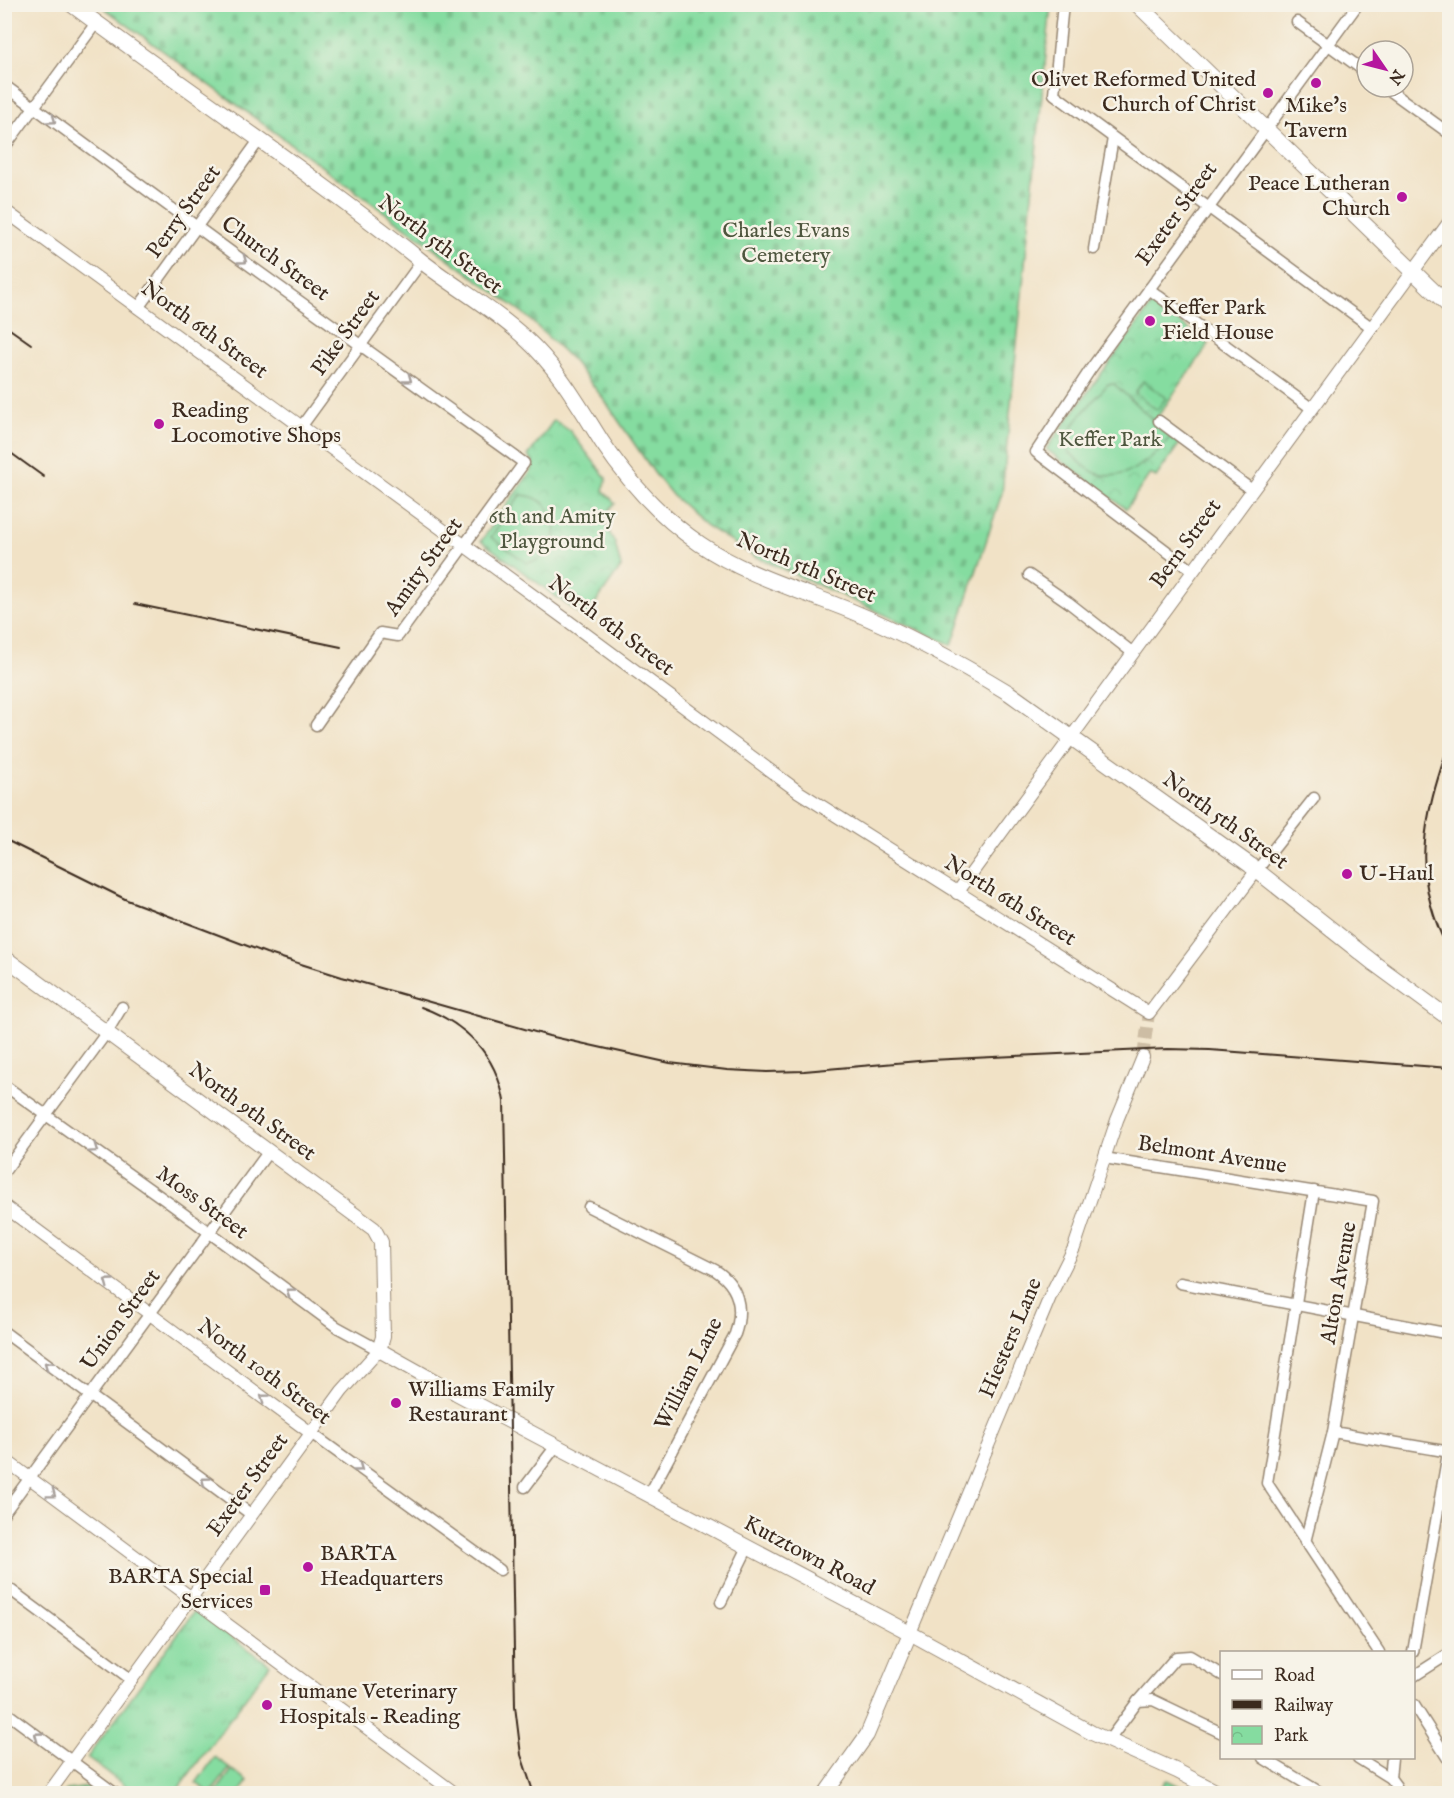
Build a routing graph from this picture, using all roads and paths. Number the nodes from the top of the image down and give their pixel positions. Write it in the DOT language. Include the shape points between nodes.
graph roads {
  1 [pos="71,4"];
  2 [pos="1063,4"];
  3 [pos="1137,4"];
  4 [pos="1358,4"];
  5 [pos="1443,4"];
  6 [pos="1449,9"];
  7 [pos="1297,22"];
  8 [pos="96,23"];
  9 [pos="1328,45"];
  10 [pos="1355,64"];
  11 [pos="4,85"];
  12 [pos="1402,99"];
  13 [pos="35,108"];
  14 [pos="1266,129"];
  15 [pos="1449,134"];
  16 [pos="1113,138"];
  17 [pos="260,139"];
  18 [pos="4,148"];
  19 [pos="1208,207"];
  20 [pos="4,210"];
  21 [pos="1449,221"];
  22 [pos="197,227"];
  23 [pos="1094,249"];
  24 [pos="422,261"];
  25 [pos="1413,271"];
  26 [pos="1149,289"];
  27 [pos="1449,307"];
  28 [pos="138,308"];
  29 [pos="1371,327"];
  30 [pos="361,345"];
  31 [pos="1311,408"];
  32 [pos="1159,421"];
  33 [pos="301,427"];
  34 [pos="524,463"];
  35 [pos="1252,490"];
  36 [pos="465,545"];
  37 [pos="1193,571"];
  38 [pos="1029,575"];
  39 [pos="1133,653"];
  40 [pos="316,725"];
  41 [pos="1072,736"];
  42 [pos="1314,798"];
  43 [pos="1257,870"];
  44 [pos="957,893"];
  45 [pos="4,957"];
  46 [pos="123,1007"];
  47 [pos="1449,1019"];
  48 [pos="107,1032"];
  49 [pos="1143,1056"];
  50 [pos="4,1084"];
  51 [pos="46,1115"];
  52 [pos="269,1151"];
  53 [pos="1104,1158"];
  54 [pos="4,1172"];
  55 [pos="1314,1191"];
  56 [pos="4,1206"];
  57 [pos="588,1207"];
  58 [pos="209,1232"];
  59 [pos="1180,1284"];
  60 [pos="1295,1306"];
  61 [pos="150,1314"];
  62 [pos="1353,1317"];
  63 [pos="4,1332"];
  64 [pos="1449,1334"];
  65 [pos="379,1350"];
  66 [pos="90,1395"];
  67 [pos="1333,1432"];
  68 [pos="311,1433"];
  69 [pos="556,1446"];
  70 [pos="1449,1449"];
  71 [pos="4,1459"];
  72 [pos="30,1478"];
  73 [pos="525,1487"];
  74 [pos="649,1495"];
  75 [pos="4,1513"];
  76 [pos="252,1515"];
  77 [pos="1305,1542"];
  78 [pos="748,1547"];
  79 [pos="500,1570"];
  80 [pos="4,1585"];
  81 [pos="192,1598"];
  82 [pos="722,1602"];
  83 [pos="910,1633"];
  84 [pos="1378,1651"];
  85 [pos="1413,1651"];
  86 [pos="1449,1653"];
  87 [pos="1220,1674"];
  88 [pos="1415,1675"];
  89 [pos="132,1680"];
  90 [pos="1138,1701"];
  91 [pos="1415,1709"];
  92 [pos="4,1711"];
  93 [pos="1220,1733"];
  94 [pos="1109,1740"];
  95 [pos="1265,1759"];
  96 [pos="1360,1759"];
  97 [pos="1392,1759"];
  98 [pos="72,1761"];
  99 [pos="1449,1762"];
  100 [pos="1390,1778"];
  101 [pos="48,1794"];
  102 [pos="116,1794"];
  103 [pos="456,1794"];
  104 [pos="825,1794"];
  105 [pos="1221,1794"];
  106 [pos="1323,1794"];
  107 [pos="1395,1794"];
  1 -- 8 [label="main road, North 5th Street"];
  2 -- 16 [label="street" via="1054,94"];
  3 -- 14 [label="main road"];
  4 -- 9 [label="street, Exeter Street"];
  5 -- 6 [label="street"];
  7 -- 9 [label="street"];
  8 -- 13 [label="street"];
  8 -- 17 [label="main road, North 5th Street"];
  9 -- 10 [label="street"];
  9 -- 14 [label="street, Exeter Street"];
  11 -- 13 [label="street, Church Street"];
  12 -- 15 [label="street"];
  13 -- 18 [label="street"];
  13 -- 22 [label="street, Church Street, one-way"];
  14 -- 19 [label="street, Exeter Street"];
  14 -- 25 [label="main road"];
  16 -- 19 [label="street"];
  16 -- 23 [label="street"];
  17 -- 22 [label="street, Perry Street"];
  17 -- 24 [label="main road, North 5th Street"];
  19 -- 26 [label="street, Exeter Street"];
  19 -- 29 [label="street"];
  20 -- 28 [label="street, North 6th Street"];
  21 -- 25 [label="street, Bern Street"];
  22 -- 28 [label="street, Perry Street"];
  22 -- 30 [label="street, Church Street, one-way"];
  24 -- 30 [label="street, Pike Street"];
  24 -- 41 [label="main road, North 5th Street" via="536,348 561,377 631,480 667,518 694,539 747,571 929,647 1009,693"];
  25 -- 27 [label="main road"];
  25 -- 29 [label="street, Bern Street"];
  26 -- 31 [label="street"];
  26 -- 37 [label="street, Exeter Street" via="1036,452"];
  28 -- 33 [label="street, North 6th Street"];
  29 -- 31 [label="street, Bern Street"];
  30 -- 33 [label="street, Pike Street"];
  30 -- 34 [label="street, Church Street, one-way"];
  31 -- 35 [label="street, Bern Street"];
  32 -- 35 [label="street"];
  33 -- 36 [label="street, North 6th Street"];
  34 -- 36 [label="street, Amity Street"];
  35 -- 37 [label="street, Bern Street"];
  36 -- 40 [label="street, Amity Street" via="399,636 380,633"];
  36 -- 44 [label="street, North 6th Street" via="799,792"];
  37 -- 39 [label="street, Bern Street"];
  38 -- 39 [label="street"];
  39 -- 41 [label="street, Bern Street"];
  41 -- 43 [label="main road, North 5th Street"];
  41 -- 44 [label="street, Bern Street"];
  42 -- 43 [label="street"];
  43 -- 44 [label="street, North 6th Street" via="1149,1013"];
  43 -- 47 [label="main road, North 5th Street"];
  45 -- 48 [label="main road, North 9th Street"];
  46 -- 48 [label="street"];
  48 -- 51 [label="street"];
  48 -- 52 [label="main road, North 9th Street"];
  49 -- 53 [label="street, Hiesters Lane"];
  50 -- 51 [label="street, Moss Street"];
  51 -- 54 [label="street"];
  51 -- 58 [label="street, Moss Street, one-way"];
  52 -- 58 [label="street, Union Street"];
  52 -- 65 [label="main road, North 9th Street" via="380,1236"];
  53 -- 55 [label="street, Belmont Avenue"];
  53 -- 83 [label="street, Hiesters Lane" via="1074,1248"];
  55 -- 60 [label="street, Alton Avenue"];
  55 -- 62 [label="street, Alton Avenue" via="1373,1201"];
  61 -- 56 [label="street, North 10th Street, one-way"];
  57 -- 74 [label="street, William Lane" via="715,1270 727,1279 740,1301 735,1334"];
  58 -- 61 [label="street, Union Street"];
  65 -- 58 [label="street, Moss Street, one-way" via="337,1328"];
  59 -- 60 [label="street"];
  60 -- 62 [label="street"];
  60 -- 77 [label="street, Alton Avenue" via="1267,1483"];
  61 -- 66 [label="street, Union Street"];
  68 -- 61 [label="street, North 10th Street, one-way"];
  62 -- 64 [label="street"];
  62 -- 67 [label="street, Alton Avenue"];
  66 -- 63 [label="street, one-way"];
  65 -- 68 [label="street, Exeter Street"];
  65 -- 69 [label="main road, Kutztown Road"];
  66 -- 72 [label="street, Union Street"];
  76 -- 66 [label="street, one-way"];
  67 -- 70 [label="street"];
  67 -- 77 [label="street, Alton Avenue"];
  68 -- 76 [label="street, Exeter Street"];
  68 -- 79 [label="street, North 10th Street, one-way"];
  69 -- 73 [label="street"];
  69 -- 74 [label="main road, Kutztown Road"];
  70 -- 85 [label="street"];
  71 -- 72 [label="street"];
  72 -- 75 [label="street, Union Street"];
  72 -- 81 [label="street, one-way"];
  74 -- 78 [label="main road, Kutztown Road"];
  76 -- 81 [label="street, Exeter Street"];
  77 -- 84 [label="street"];
  78 -- 82 [label="street"];
  78 -- 83 [label="main road, Kutztown Road"];
  80 -- 89 [label="street"];
  81 -- 89 [label="street, Exeter Street"];
  81 -- 103 [label="street"];
  83 -- 94 [label="main road, Kutztown Road"];
  83 -- 104 [label="main road" via="867,1735"];
  86 -- 88 [label="street"];
  87 -- 90 [label="street" via="1190,1656 1176,1657"];
  89 -- 98 [label="street, Exeter Street"];
  90 -- 93 [label="street" via="1153,1700"];
  90 -- 94 [label="street"];
  91 -- 99 [label="street"];
  98 -- 92 [label="street, one-way"];
  94 -- 105 [label="main road, Kutztown Road"];
  95 -- 106 [label="street"];
  96 -- 100 [label="street"];
  97 -- 100 [label="street"];
  98 -- 101 [label="street, Exeter Street"];
  98 -- 102 [label="street"];
  100 -- 107 [label="street" via="1396,1786"];
}
